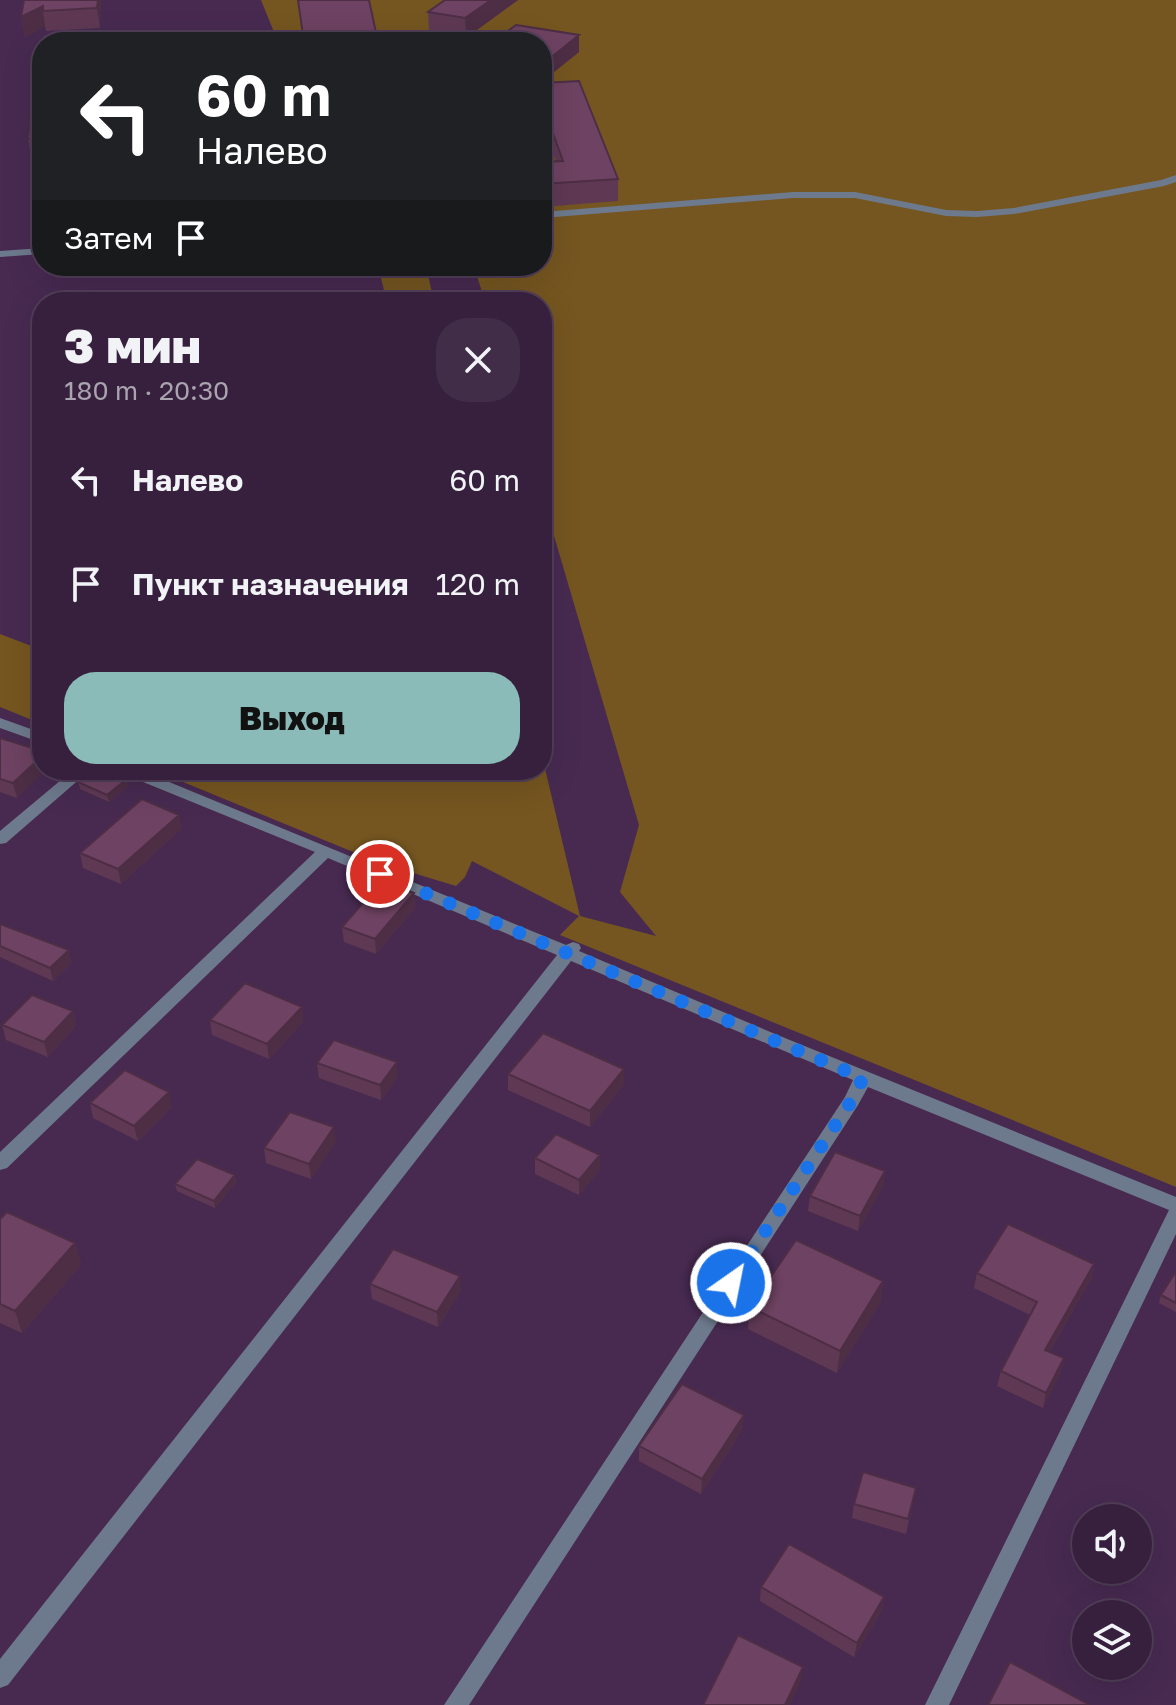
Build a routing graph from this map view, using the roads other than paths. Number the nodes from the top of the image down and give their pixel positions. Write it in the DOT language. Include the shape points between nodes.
graph roads {
  1 [pos="1176,178"];
  2 [pos="552,214"];
  3 [pos="32,252"];
  4 [pos="0,254"];
  5 [pos="0,723"];
  6 [pos="32,734"];
  7 [pos="70,780"];
  8 [pos="151,780"];
  9 [pos="0,839"];
  10 [pos="326,851"];
  11 [pos="571,950"];
  12 [pos="863,1078"];
  13 [pos="0,1163"];
  14 [pos="1176,1205"];
  15 [pos="1176,1214"];
  16 [pos="0,1677"];
  17 [pos="456,1705"];
  18 [pos="937,1705"];
  1 -- 2 [label="lane" via="977,214 855,195 793,195"];
  3 -- 4 [label="lane"];
  5 -- 6 [label="lane"];
  7 -- 9 [label="lane"];
  8 -- 10 [label="lane"];
  10 -- 11 [label="lane"];
  10 -- 13 [label="lane"];
  11 -- 12 [label="lane"];
  11 -- 16 [label="lane"];
  12 -- 14 [label="lane"];
  12 -- 17 [label="lane"];
  15 -- 18 [label="lane"];
}
